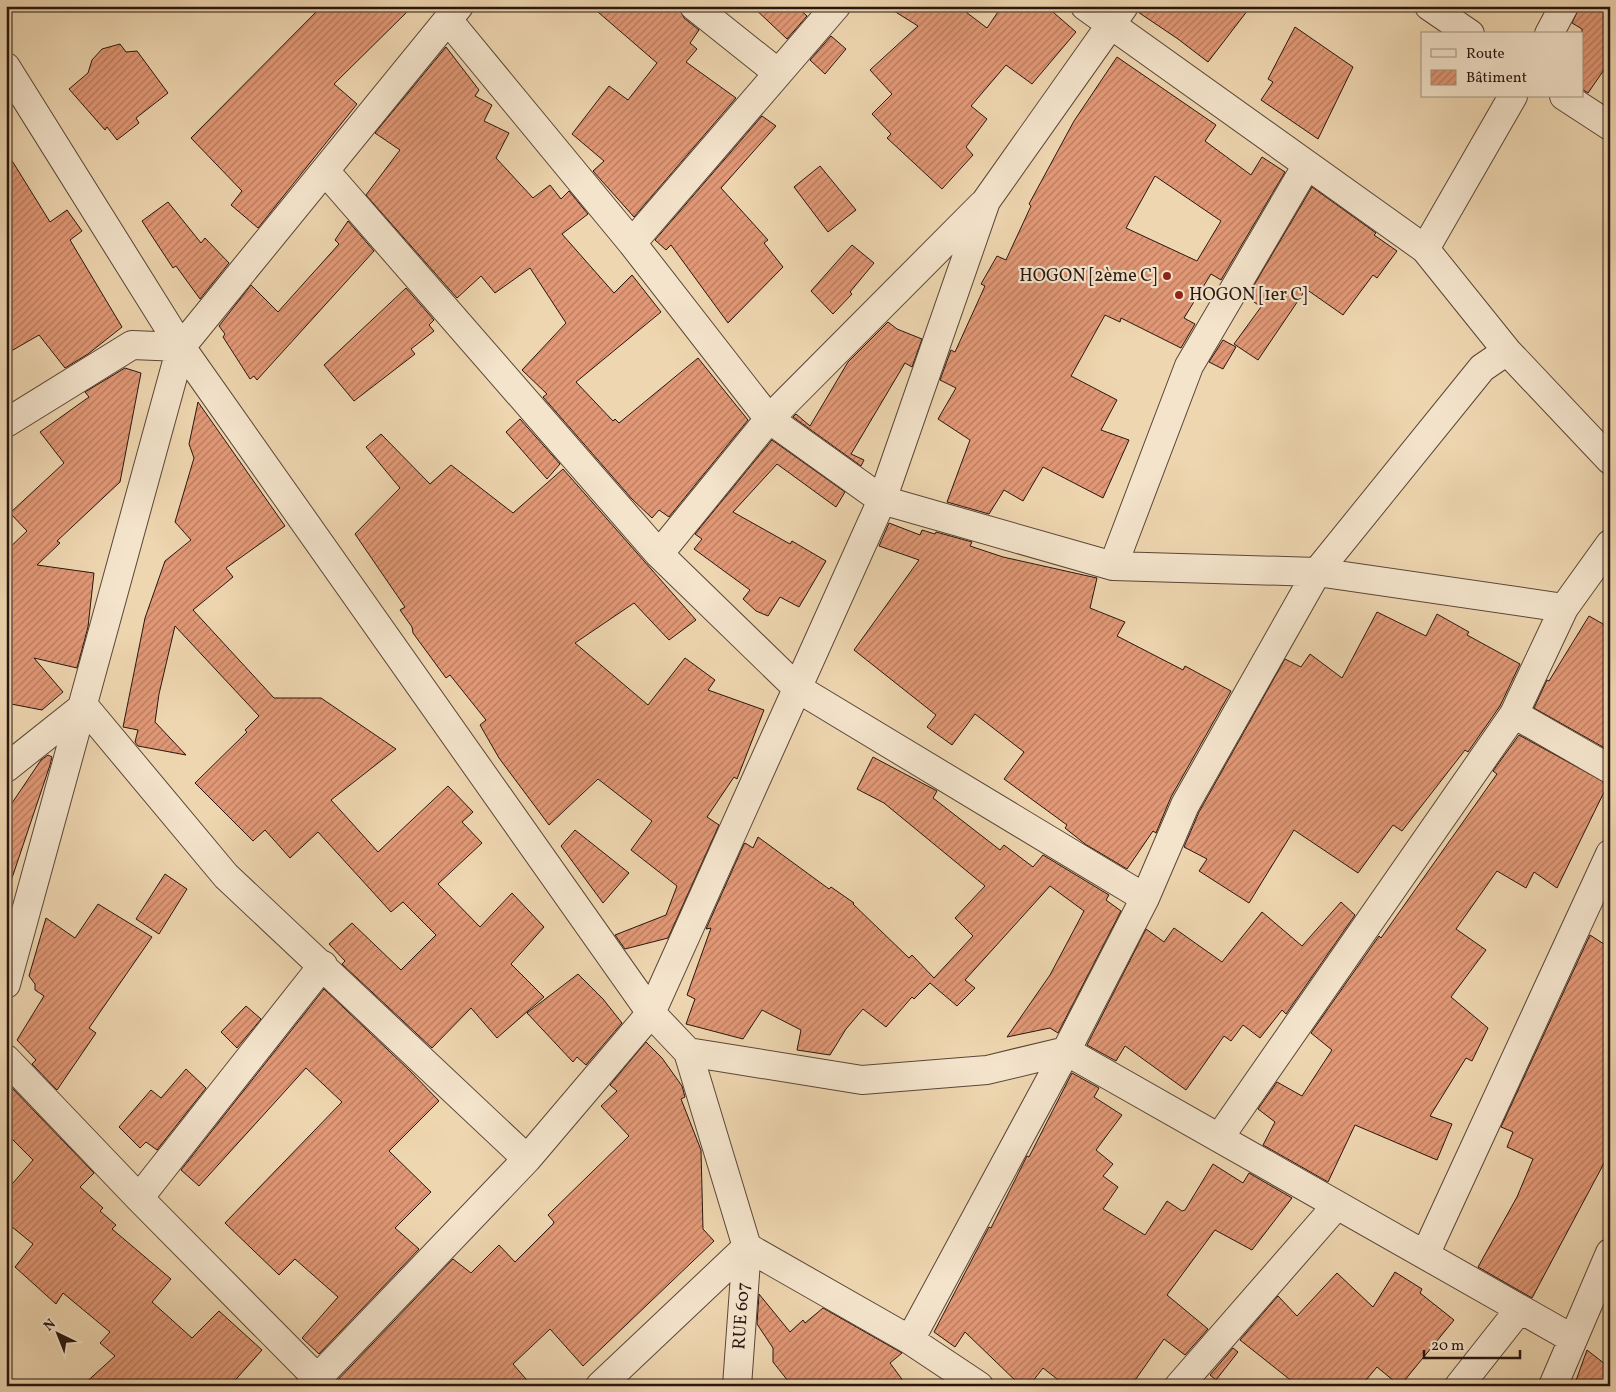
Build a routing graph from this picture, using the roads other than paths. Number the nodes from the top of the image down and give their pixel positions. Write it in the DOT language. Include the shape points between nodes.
graph roads {
  1 [pos="694,6"];
  2 [pos="836,6"];
  3 [pos="1085,6"];
  4 [pos="1429,6"];
  5 [pos="1564,6"];
  6 [pos="454,13"];
  7 [pos="1118,16"];
  8 [pos="1467,32"];
  9 [pos="1549,32"];
  10 [pos="6,67"];
  11 [pos="778,73"];
  12 [pos="1512,98"];
  13 [pos="1567,98"];
  14 [pos="1610,126"];
  15 [pos="1307,165"];
  16 [pos="326,172"];
  17 [pos="986,201"];
  18 [pos="632,243"];
  19 [pos="1425,249"];
  20 [pos="181,347"];
  21 [pos="1507,351"];
  22 [pos="769,419"];
  23 [pos="6,423"];
  24 [pos="1610,460"];
  25 [pos="882,500"];
  26 [pos="1610,544"];
  27 [pos="659,554"];
  28 [pos="1113,566"];
  29 [pos="1317,572"];
  30 [pos="1564,608"];
  31 [pos="797,688"];
  32 [pos="84,706"];
  33 [pos="1514,714"];
  34 [pos="6,768"];
  35 [pos="1610,769"];
  36 [pos="1610,854"];
  37 [pos="1145,898"];
  38 [pos="323,965"];
  39 [pos="6,984"];
  40 [pos="651,1013"];
  41 [pos="1066,1051"];
  42 [pos="688,1052"];
  43 [pos="6,1060"];
  44 [pos="1219,1138"];
  45 [pos="528,1159"];
  46 [pos="139,1198"];
  47 [pos="1336,1205"];
  48 [pos="747,1247"];
  49 [pos="1610,1253"];
  50 [pos="1424,1255"];
  51 [pos="1519,1310"];
  52 [pos="1573,1339"];
  53 [pos="910,1340"];
  54 [pos="313,1382"];
  55 [pos="600,1386"];
  56 [pos="737,1386"];
  57 [pos="979,1386"];
  58 [pos="1179,1386"];
  59 [pos="1459,1386"];
  60 [pos="1553,1386"];
  1 -- 11 [label="street"];
  2 -- 11 [label="street"];
  3 -- 7 [label="street"];
  4 -- 8 [label="street"];
  5 -- 9 [label="street"];
  6 -- 16 [label="street"];
  6 -- 18 [label="street"];
  7 -- 15 [label="street"];
  7 -- 17 [label="street"];
  10 -- 20 [label="street"];
  11 -- 18 [label="street"];
  12 -- 19 [label="street"];
  13 -- 14 [label="street"];
  15 -- 19 [label="street"];
  15 -- 28 [label="street" via="1189,366"];
  16 -- 20 [label="street"];
  16 -- 27 [label="street"];
  17 -- 22 [label="street"];
  17 -- 25 [label="street"];
  18 -- 22 [label="street"];
  19 -- 21 [label="street"];
  20 -- 23 [label="street" via="132,346"];
  20 -- 32 [label="street"];
  20 -- 40 [label="street"];
  21 -- 24 [label="street"];
  21 -- 29 [label="street" via="1482,368"];
  22 -- 25 [label="street"];
  22 -- 27 [label="street"];
  25 -- 28 [label="street"];
  25 -- 31 [label="street"];
  26 -- 30 [label="street"];
  27 -- 31 [label="street"];
  28 -- 29 [label="street"];
  29 -- 30 [label="street"];
  29 -- 37 [label="street" via="1185,805"];
  30 -- 33 [label="street"];
  31 -- 37 [label="street"];
  31 -- 40 [label="street"];
  32 -- 34 [label="street"];
  32 -- 38 [label="street" via="226,876"];
  32 -- 39 [label="street"];
  33 -- 35 [label="street"];
  33 -- 44 [label="street"];
  36 -- 50 [label="street"];
  37 -- 41 [label="street"];
  38 -- 45 [label="street"];
  38 -- 46 [label="street"];
  40 -- 42 [label="street"];
  40 -- 45 [label="street"];
  41 -- 42 [label="street" via="987,1070 862,1080"];
  41 -- 44 [label="street"];
  41 -- 53 [label="street"];
  42 -- 48 [label="street"];
  43 -- 46 [label="street"];
  44 -- 47 [label="street"];
  45 -- 54 [label="street"];
  46 -- 54 [label="street"];
  47 -- 50 [label="street"];
  47 -- 58 [label="street"];
  48 -- 53 [label="street"];
  48 -- 55 [label="street"];
  48 -- 56 [label="street, RUE 607"];
  49 -- 52 [label="street"];
  50 -- 51 [label="street"];
  51 -- 52 [label="street"];
  51 -- 59 [label="street"];
  52 -- 60 [label="street"];
  53 -- 57 [label="street"];
}
